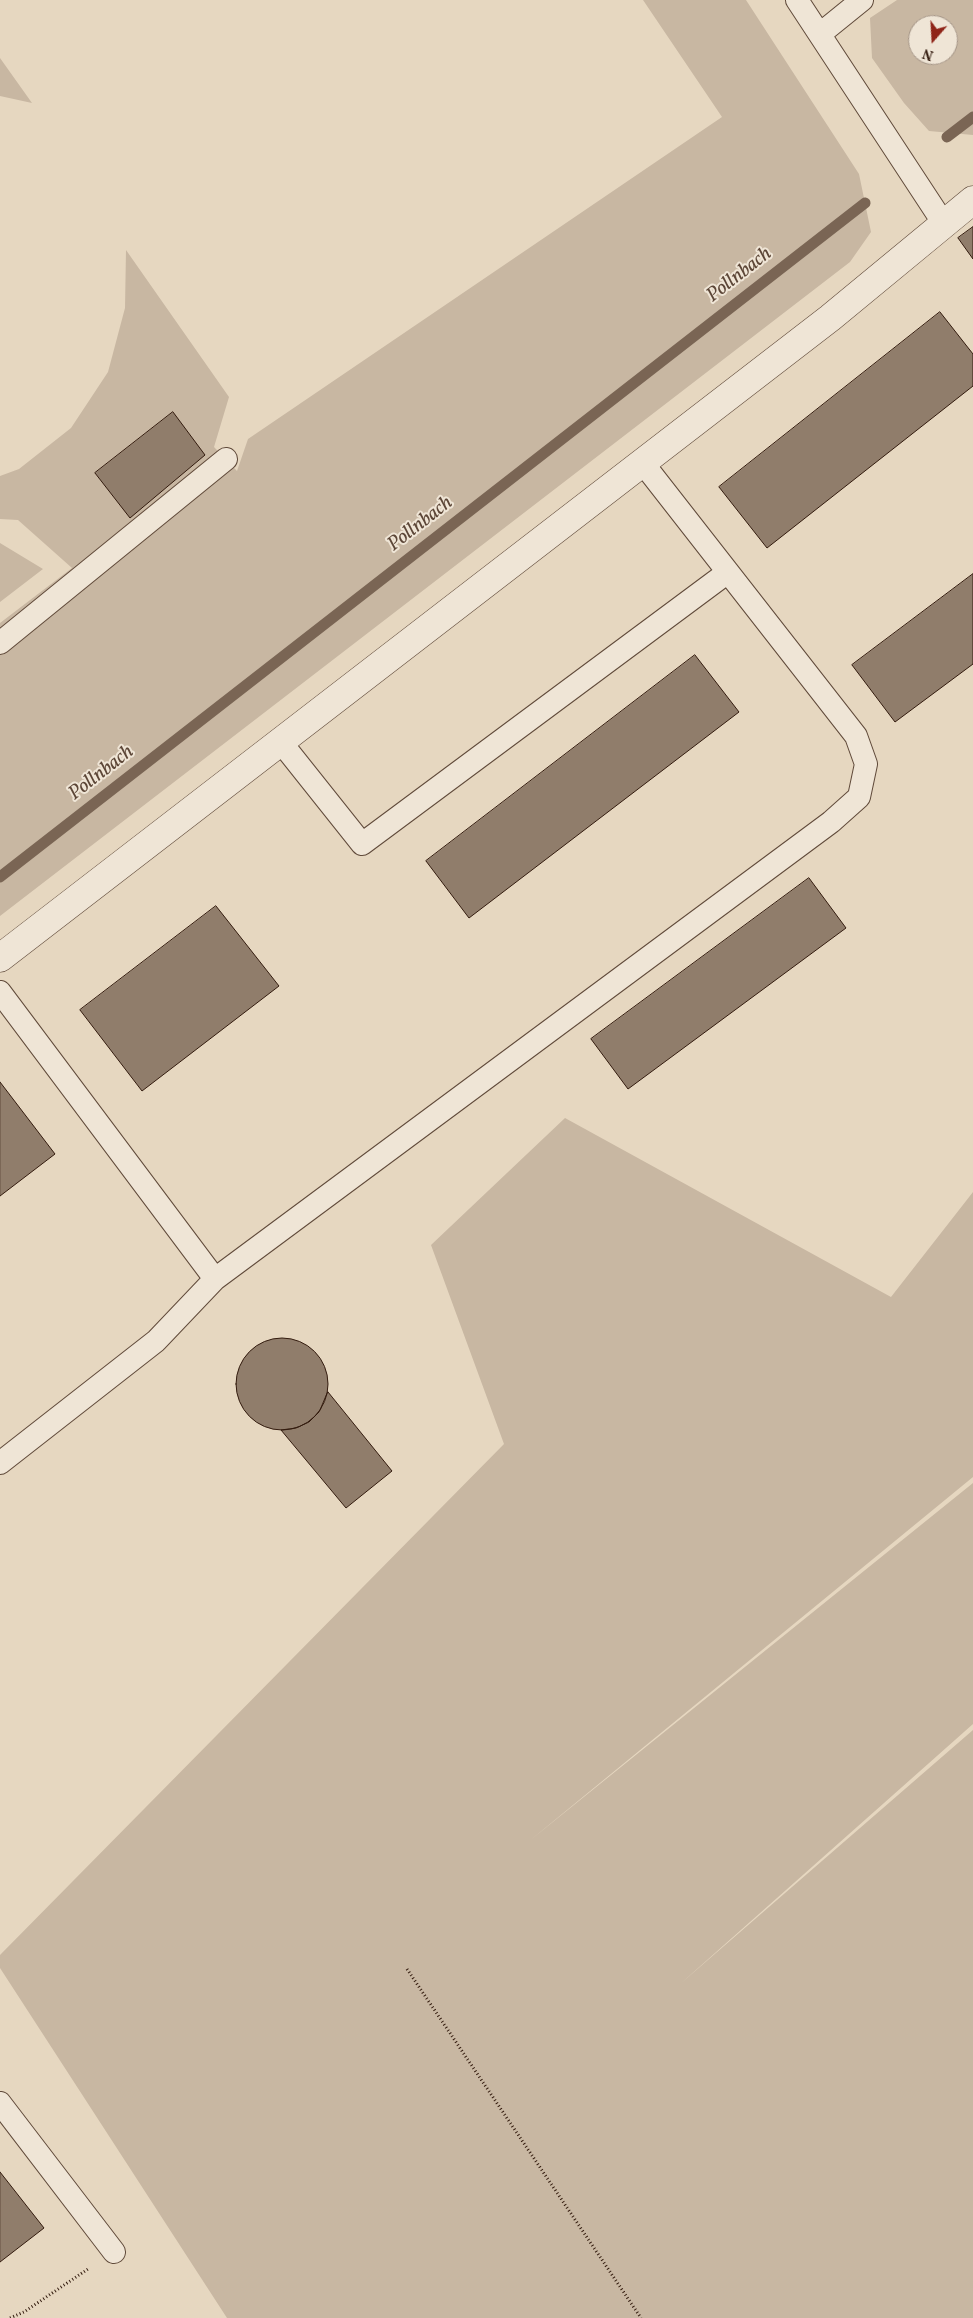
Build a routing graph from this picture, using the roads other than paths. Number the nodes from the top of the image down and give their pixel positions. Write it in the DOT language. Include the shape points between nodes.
graph roads {
  1 [pos="797,0"];
  2 [pos="862,0"];
  3 [pos="820,34"];
  4 [pos="973,200"];
  5 [pos="944,224"];
  6 [pos="226,459"];
  7 [pos="642,462"];
  8 [pos="728,572"];
  9 [pos="0,643"];
  10 [pos="280,741"];
  11 [pos="0,958"];
  12 [pos="0,992"];
  13 [pos="215,1279"];
  14 [pos="0,1463"];
  15 [pos="0,2103"];
  16 [pos="114,2252"];
  1 -- 3 [label="lane"];
  2 -- 3 [label="lane"];
  3 -- 5 [label="lane"];
  4 -- 5 [label="street"];
  5 -- 7 [label="street" via="830,318"];
  6 -- 9 [label="lane"];
  7 -- 8 [label="lane"];
  7 -- 10 [label="street"];
  8 -- 10 [label="lane" via="362,844"];
  8 -- 13 [label="lane" via="856,736 866,764 859,797 831,822"];
  10 -- 11 [label="street"];
  12 -- 13 [label="lane"];
  13 -- 14 [label="lane" via="156,1341"];
  15 -- 16 [label="lane"];
}
